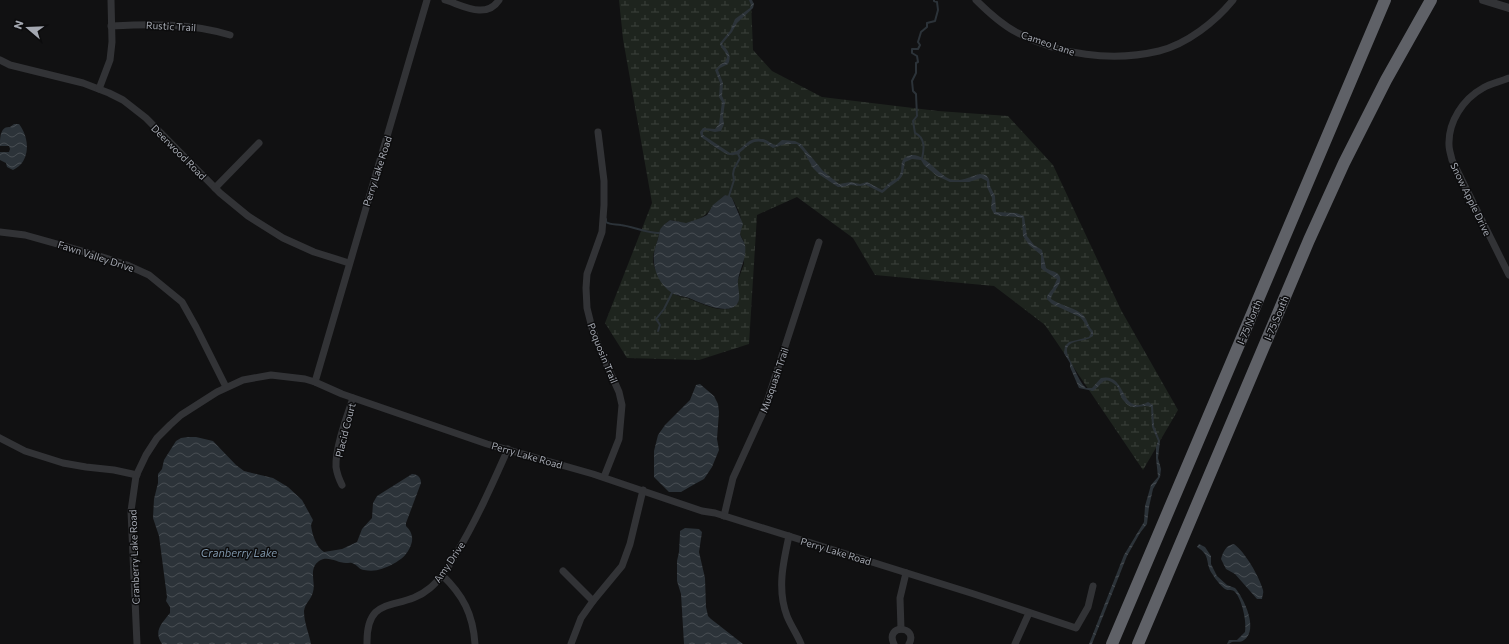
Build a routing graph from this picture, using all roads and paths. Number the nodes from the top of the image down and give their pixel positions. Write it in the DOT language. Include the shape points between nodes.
graph roads {
  1 [pos="111,0"];
  2 [pos="427,0"];
  3 [pos="445,0"];
  4 [pos="499,0"];
  5 [pos="976,0"];
  6 [pos="1233,0"];
  7 [pos="1385,0"];
  8 [pos="1431,0"];
  9 [pos="1483,0"];
  10 [pos="1509,8"];
  11 [pos="111,26"];
  12 [pos="230,35"];
  13 [pos="0,60"];
  14 [pos="1509,78"];
  15 [pos="99,89"];
  16 [pos="598,132"];
  17 [pos="259,143"];
  18 [pos="215,188"];
  19 [pos="0,232"];
  20 [pos="819,242"];
  21 [pos="349,263"];
  22 [pos="1509,275"];
  23 [pos="315,382"];
  24 [pos="226,388"];
  25 [pos="353,398"];
  26 [pos="0,438"];
  27 [pos="508,449"];
  28 [pos="137,475"];
  29 [pos="604,477"];
  30 [pos="342,484"];
  31 [pos="643,490"];
  32 [pos="724,516"];
  33 [pos="788,536"];
  34 [pos="563,571"];
  35 [pos="906,573"];
  36 [pos="442,574"];
  37 [pos="1093,586"];
  38 [pos="593,600"];
  39 [pos="1028,612"];
  40 [pos="900,629"];
  41 [pos="137,644"];
  42 [pos="367,644"];
  43 [pos="475,644"];
  44 [pos="571,644"];
  45 [pos="801,644"];
  46 [pos="894,644"];
  47 [pos="909,644"];
  48 [pos="1015,644"];
  49 [pos="1112,644"];
  50 [pos="1138,644"];
  1 -- 11 [label="street"];
  2 -- 21 [label="street, Perry Lake Road"];
  3 -- 4 [label="street" via="485,11 495,6"];
  5 -- 6 [label="street, Cameo Lane" via="1009,28 1040,42 1071,52 1124,56 1160,51 1192,37 1222,14"];
  7 -- 49 [label="highway, I-75 North"];
  8 -- 50 [label="highway, I-75 South" via="1386,80 1344,163"];
  9 -- 10 [label="street"];
  11 -- 12 [label="street, Rustic Trail" via="179,25 215,30"];
  11 -- 15 [label="street" via="110,60"];
  13 -- 15 [label="street, Deerwood Road"];
  14 -- 22 [label="street, Snow Apple Drive" via="1484,87 1462,106 1453,124 1449,145 1452,160"];
  15 -- 18 [label="street, Deerwood Road" via="124,100 137,110"];
  16 -- 29 [label="street, Poquosin Trail" via="604,205 602,232 587,274 587,308 600,352 619,392 622,405 619,439"];
  17 -- 18 [label="street"];
  18 -- 21 [label="street, Deerwood Road" via="248,216 283,238 314,252"];
  19 -- 24 [label="street, Fawn Valley Drive" via="93,254 149,275 182,302"];
  20 -- 32 [label="street, Musquash Trail" via="765,408 734,478"];
  21 -- 23 [label="street, Perry Lake Road"];
  23 -- 24 [label="street, Cranberry Lake Road" via="271,375 243,380"];
  23 -- 25 [label="street, Perry Lake Road"];
  24 -- 28 [label="street, Cranberry Lake Road" via="198,404 170,425 146,454"];
  25 -- 27 [label="street, Perry Lake Road"];
  25 -- 30 [label="street, Placid Court" via="338,449 336,467"];
  26 -- 28 [label="street" via="63,463"];
  27 -- 29 [label="street, Perry Lake Road"];
  27 -- 36 [label="street, Amy Drive" via="475,521"];
  28 -- 41 [label="street, Cranberry Lake Road" via="131,512"];
  29 -- 31 [label="street, Perry Lake Road"];
  31 -- 32 [label="street, Perry Lake Road"];
  31 -- 38 [label="street" via="626,558 615,577"];
  32 -- 33 [label="street, Perry Lake Road"];
  33 -- 35 [label="street, Perry Lake Road"];
  33 -- 45 [label="street" via="783,563 782,591 787,616"];
  34 -- 38 [label="street"];
  35 -- 39 [label="street, Perry Lake Road"];
  35 -- 40 [label="street" via="900,598"];
  36 -- 42 [label="street, Amy Drive" via="423,594 412,600 376,610 368,623"];
  36 -- 43 [label="street" via="457,590 466,606"];
  37 -- 39 [label="street, Perry Lake Road" via="1088,607 1076,628"];
  38 -- 44 [label="street" via="581,618"];
  39 -- 48 [label="street"];
  40 -- 46 [label="street" via="893,634"];
  40 -- 47 [label="street" via="910,634"];
}
